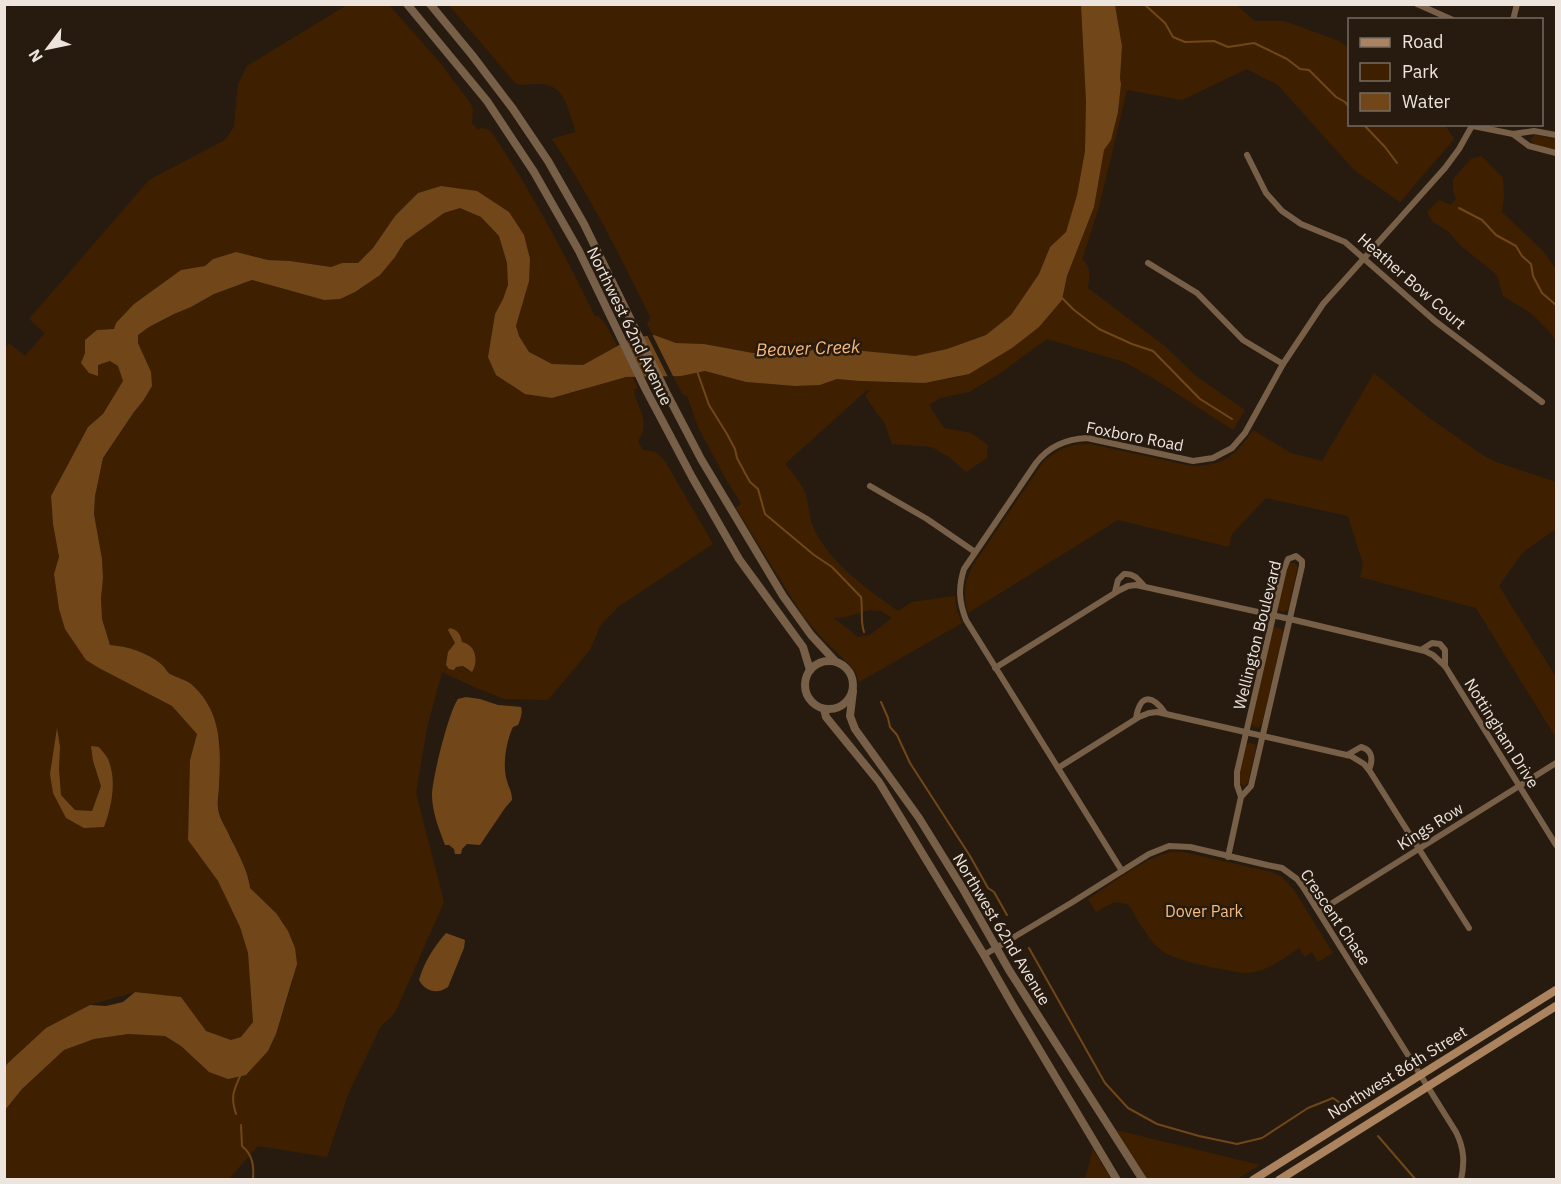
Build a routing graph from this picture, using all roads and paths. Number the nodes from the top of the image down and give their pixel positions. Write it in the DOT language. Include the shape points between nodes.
graph roads {
  1 [pos="407,4"];
  2 [pos="430,4"];
  3 [pos="1417,4"];
  4 [pos="1448,18"];
  5 [pos="1472,126"];
  6 [pos="1477,126"];
  7 [pos="1513,134"];
  8 [pos="1557,135"];
  9 [pos="1557,153"];
  10 [pos="1247,155"];
  11 [pos="1364,259"];
  12 [pos="1148,263"];
  13 [pos="1283,364"];
  14 [pos="1542,402"];
  15 [pos="870,486"];
  16 [pos="975,552"];
  17 [pos="1144,586"];
  18 [pos="1115,592"];
  19 [pos="1273,615"];
  20 [pos="1290,619"];
  21 [pos="1421,650"];
  22 [pos="835,661"];
  23 [pos="1445,666"];
  24 [pos="995,668"];
  25 [pos="810,670"];
  26 [pos="853,690"];
  27 [pos="824,709"];
  28 [pos="1165,712"];
  29 [pos="1136,718"];
  30 [pos="1246,732"];
  31 [pos="1264,736"];
  32 [pos="1347,755"];
  33 [pos="1557,763"];
  34 [pos="1058,768"];
  35 [pos="1369,770"];
  36 [pos="1520,786"];
  37 [pos="1240,797"];
  38 [pos="1557,846"];
  39 [pos="1418,849"];
  40 [pos="1228,857"];
  41 [pos="1122,871"];
  42 [pos="1320,913"];
  43 [pos="1469,928"];
  44 [pos="996,947"];
  45 [pos="984,955"];
  46 [pos="1557,990"];
  47 [pos="1557,1006"];
  48 [pos="1421,1075"];
  49 [pos="1428,1087"];
  50 [pos="1117,1179"];
  51 [pos="1143,1179"];
  52 [pos="1252,1179"];
  53 [pos="1279,1179"];
  54 [pos="1461,1179"];
  1 -- 25 [label="street, Northwest 62nd Avenue" via="487,101 534,172 579,251 692,477 739,558 803,647"];
  2 -- 22 [label="street, Northwest 62nd Avenue" via="513,109 548,161 584,224 701,459 783,596"];
  3 -- 4 [label="street"];
  5 -- 11 [label="street, Foxboro Road" via="1445,168"];
  6 -- 7 [label="street"];
  7 -- 8 [label="street" via="1533,131"];
  7 -- 9 [label="street" via="1528,146"];
  10 -- 11 [label="street, Heather Bow Court" via="1266,193 1282,211 1301,224 1345,242"];
  11 -- 13 [label="street, Foxboro Road" via="1323,304"];
  11 -- 14 [label="street, Heather Bow Court" via="1453,335"];
  12 -- 13 [label="street" via="1197,293 1243,340"];
  13 -- 16 [label="street, Foxboro Road" via="1239,441 1213,458 1183,459 1087,438 1076,438 1048,450"];
  15 -- 16 [label="street"];
  16 -- 24 [label="street, Foxboro Road" via="964,569 960,600 966,620"];
  17 -- 18 [label="street, Nottingham Drive" via="1128,586"];
  17 -- 18 [label="street, Nottingham Drive" via="1134,575 1124,573"];
  17 -- 19 [label="street, Nottingham Drive"];
  18 -- 24 [label="street, Nottingham Drive"];
  19 -- 20 [label="street, Nottingham Drive"];
  19 -- 20 [label="street, Wellington Boulevard" via="1286,562 1296,556 1302,566"];
  19 -- 30 [label="street, Wellington Boulevard"];
  20 -- 21 [label="street, Nottingham Drive"];
  20 -- 31 [label="street, Wellington Boulevard"];
  21 -- 23 [label="street, Nottingham Drive"];
  21 -- 23 [label="street, Nottingham Drive" via="1432,643 1440,644 1446,650"];
  22 -- 25 [label="street" via="825,660"];
  22 -- 26 [label="street" via="850,672"];
  23 -- 36 [label="street, Nottingham Drive"];
  24 -- 34 [label="street, Foxboro Road"];
  25 -- 27 [label="street" via="805,688 808,698"];
  26 -- 27 [label="street" via="842,706"];
  26 -- 44 [label="street, Northwest 62nd Avenue" via="850,716 855,729 919,818"];
  27 -- 45 [label="street, Northwest 62nd Avenue" via="826,717 879,782"];
  28 -- 29 [label="street" via="1149,712"];
  28 -- 29 [label="street" via="1156,701 1146,699 1138,707"];
  28 -- 30 [label="street"];
  29 -- 34 [label="street"];
  30 -- 31 [label="street"];
  30 -- 37 [label="street, Wellington Boulevard" via="1236,780"];
  31 -- 32 [label="street"];
  31 -- 37 [label="street, Wellington Boulevard" via="1251,786"];
  32 -- 35 [label="street"];
  32 -- 35 [label="street" via="1366,748 1372,757"];
  33 -- 36 [label="street, Kings Row"];
  34 -- 41 [label="street, Foxboro Road"];
  35 -- 39 [label="street"];
  36 -- 38 [label="street, Nottingham Drive"];
  36 -- 39 [label="street, Kings Row"];
  37 -- 40 [label="street, Wellington Boulevard"];
  39 -- 42 [label="street, Kings Row"];
  39 -- 43 [label="street"];
  40 -- 41 [label="street, Crescent Chase" via="1169,846"];
  40 -- 42 [label="street, Crescent Chase" via="1290,872"];
  41 -- 44 [label="street, Crescent Chase"];
  42 -- 48 [label="street, Crescent Chase"];
  44 -- 45 [label="street, Crescent Chase"];
  44 -- 51 [label="street, Northwest 62nd Avenue"];
  45 -- 50 [label="street, Northwest 62nd Avenue"];
  46 -- 48 [label="main road, Northwest 86th Street"];
  47 -- 49 [label="main road, Northwest 86th Street"];
  48 -- 49 [label="street, Crescent Chase"];
  48 -- 52 [label="main road, Northwest 86th Street"];
  49 -- 53 [label="main road, Northwest 86th Street"];
  49 -- 54 [label="street, Crescent Chase" via="1461,1142"];
}
